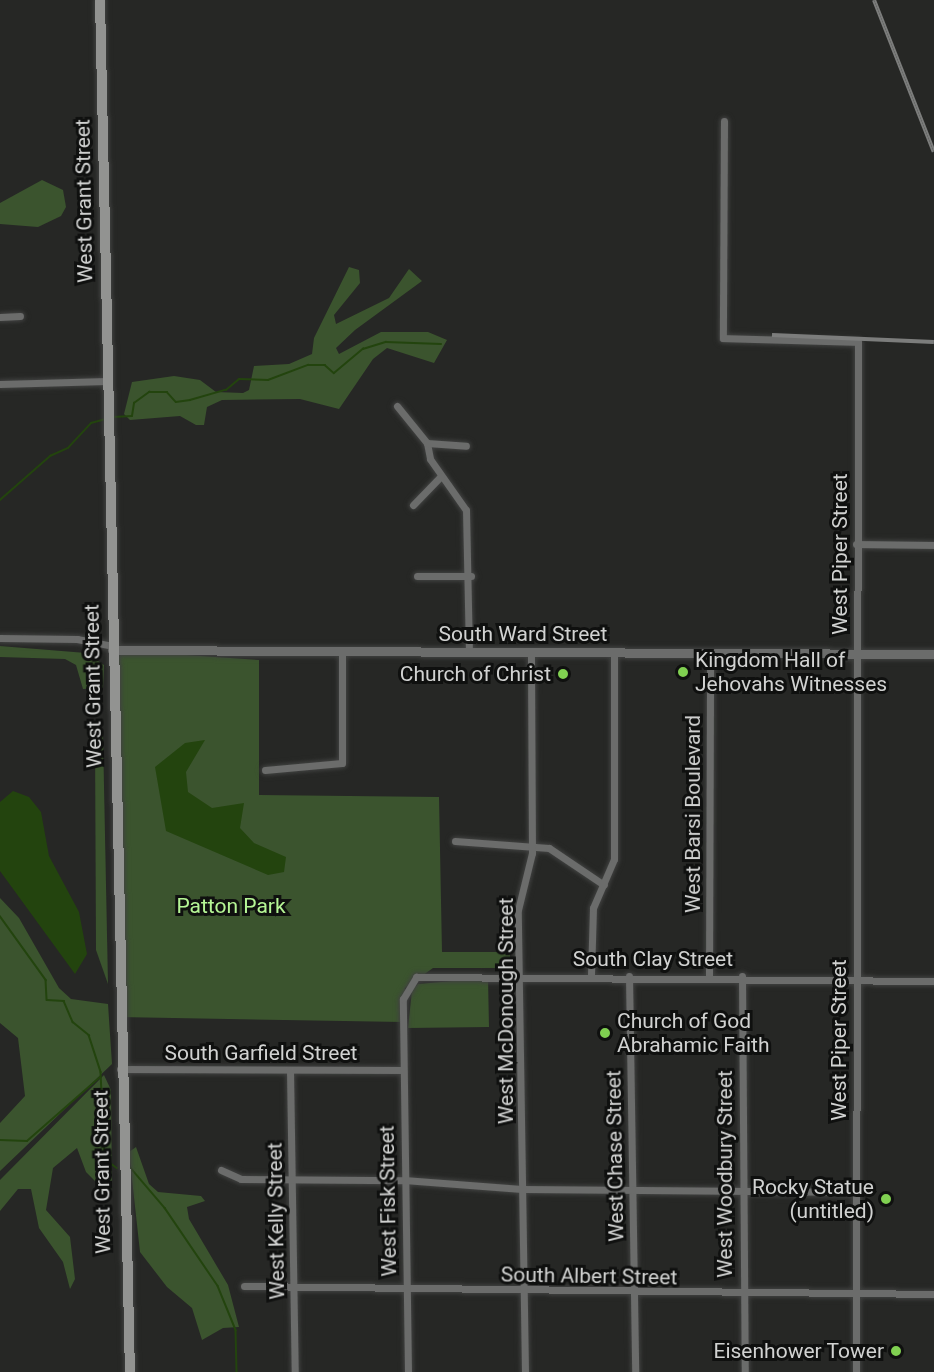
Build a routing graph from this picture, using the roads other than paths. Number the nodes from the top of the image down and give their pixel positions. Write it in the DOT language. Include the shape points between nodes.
graph roads {
  1 [pos="100,0"];
  2 [pos="724,121"];
  3 [pos="21,316"];
  4 [pos="0,317"];
  5 [pos="107,381"];
  6 [pos="0,384"];
  7 [pos="397,406"];
  8 [pos="427,443"];
  9 [pos="466,446"];
  10 [pos="441,476"];
  11 [pos="413,505"];
  12 [pos="856,544"];
  13 [pos="934,545"];
  14 [pos="417,576"];
  15 [pos="471,576"];
  16 [pos="0,638"];
  17 [pos="112,648"];
  18 [pos="342,651"];
  19 [pos="468,651"];
  20 [pos="531,652"];
  21 [pos="614,652"];
  22 [pos="710,652"];
  23 [pos="856,654"];
  24 [pos="934,654"];
  25 [pos="265,770"];
  26 [pos="455,842"];
  27 [pos="532,845"];
  28 [pos="604,885"];
  29 [pos="519,974"];
  30 [pos="591,975"];
  31 [pos="629,976"];
  32 [pos="709,976"];
  33 [pos="742,976"];
  34 [pos="856,979"];
  35 [pos="934,981"];
  36 [pos="403,1030"];
  37 [pos="120,1070"];
  38 [pos="290,1070"];
  39 [pos="402,1070"];
  40 [pos="221,1170"];
  41 [pos="292,1179"];
  42 [pos="404,1180"];
  43 [pos="522,1189"];
  44 [pos="632,1190"];
  45 [pos="742,1190"];
  46 [pos="855,1192"];
  47 [pos="244,1286"];
  48 [pos="294,1289"];
  49 [pos="406,1290"];
  50 [pos="524,1292"];
  51 [pos="634,1292"];
  52 [pos="744,1294"];
  53 [pos="855,1294"];
  54 [pos="934,1294"];
  55 [pos="130,1372"];
  56 [pos="295,1372"];
  57 [pos="408,1372"];
  58 [pos="525,1372"];
  59 [pos="635,1372"];
  60 [pos="745,1372"];
  61 [pos="856,1372"];
  1 -- 5 [label="main road, West Grant Street"];
  2 -- 12 [label="street, West Piper Street" via="721,333 728,341 858,342"];
  3 -- 4 [label="street"];
  5 -- 6 [label="street"];
  5 -- 17 [label="main road, West Grant Street"];
  7 -- 8 [label="street"];
  8 -- 9 [label="street"];
  8 -- 10 [label="street"];
  10 -- 11 [label="street"];
  10 -- 15 [label="street" via="466,510"];
  12 -- 13 [label="street"];
  12 -- 23 [label="street, West Piper Street"];
  14 -- 15 [label="street"];
  15 -- 19 [label="street"];
  16 -- 17 [label="street" via="77,639"];
  17 -- 18 [label="street, South Ward Street"];
  17 -- 37 [label="main road, West Grant Street"];
  18 -- 19 [label="street, South Ward Street"];
  18 -- 25 [label="street" via="342,764"];
  19 -- 20 [label="street, South Ward Street"];
  20 -- 21 [label="street, South Ward Street"];
  20 -- 27 [label="street, West McDonough Street"];
  21 -- 22 [label="street, South Ward Street"];
  21 -- 28 [label="street" via="614,859"];
  22 -- 23 [label="street, South Ward Street"];
  22 -- 32 [label="street, West Barsi Boulevard"];
  23 -- 24 [label="street, South Ward Street"];
  23 -- 34 [label="street, West Piper Street"];
  26 -- 27 [label="street"];
  27 -- 28 [label="street" via="557,851"];
  27 -- 29 [label="street, West McDonough Street" via="518,910"];
  28 -- 30 [label="street" via="593,908"];
  29 -- 30 [label="street, South Clay Street"];
  29 -- 36 [label="street, South Clay Street" via="419,976 405,988"];
  29 -- 43 [label="street, West McDonough Street"];
  30 -- 31 [label="street, South Clay Street"];
  31 -- 32 [label="street, South Clay Street"];
  31 -- 44 [label="street, West Chase Street"];
  32 -- 33 [label="street, South Clay Street"];
  33 -- 34 [label="street, South Clay Street"];
  33 -- 45 [label="street, West Woodbury Street"];
  34 -- 35 [label="street, South Clay Street"];
  34 -- 46 [label="street, West Piper Street"];
  36 -- 39 [label="street, West Fisk Street"];
  37 -- 38 [label="street, South Garfield Street"];
  37 -- 55 [label="main road, West Grant Street"];
  38 -- 39 [label="street, South Garfield Street"];
  38 -- 41 [label="street, West Kelly Street"];
  39 -- 42 [label="street, West Fisk Street"];
  40 -- 41 [label="street" via="241,1179"];
  41 -- 42 [label="street"];
  41 -- 48 [label="street, West Kelly Street"];
  42 -- 43 [label="street"];
  42 -- 49 [label="street, West Fisk Street"];
  43 -- 44 [label="street"];
  43 -- 50 [label="street, West McDonough Street"];
  44 -- 45 [label="street"];
  44 -- 51 [label="street, West Chase Street"];
  45 -- 46 [label="street"];
  45 -- 52 [label="street, West Woodbury Street"];
  46 -- 53 [label="street, West Piper Street"];
  47 -- 48 [label="street, South Albert Street"];
  48 -- 49 [label="street, South Albert Street"];
  48 -- 56 [label="street, West Kelly Street"];
  49 -- 50 [label="street, South Albert Street"];
  49 -- 57 [label="street, West Fisk Street"];
  50 -- 51 [label="street, South Albert Street"];
  50 -- 58 [label="street, West McDonough Street"];
  51 -- 52 [label="street, South Albert Street"];
  51 -- 59 [label="street, West Chase Street"];
  52 -- 53 [label="street, South Albert Street"];
  52 -- 60 [label="street, West Woodbury Street"];
  53 -- 54 [label="street, South Albert Street"];
  53 -- 61 [label="street, West Piper Street"];
}
